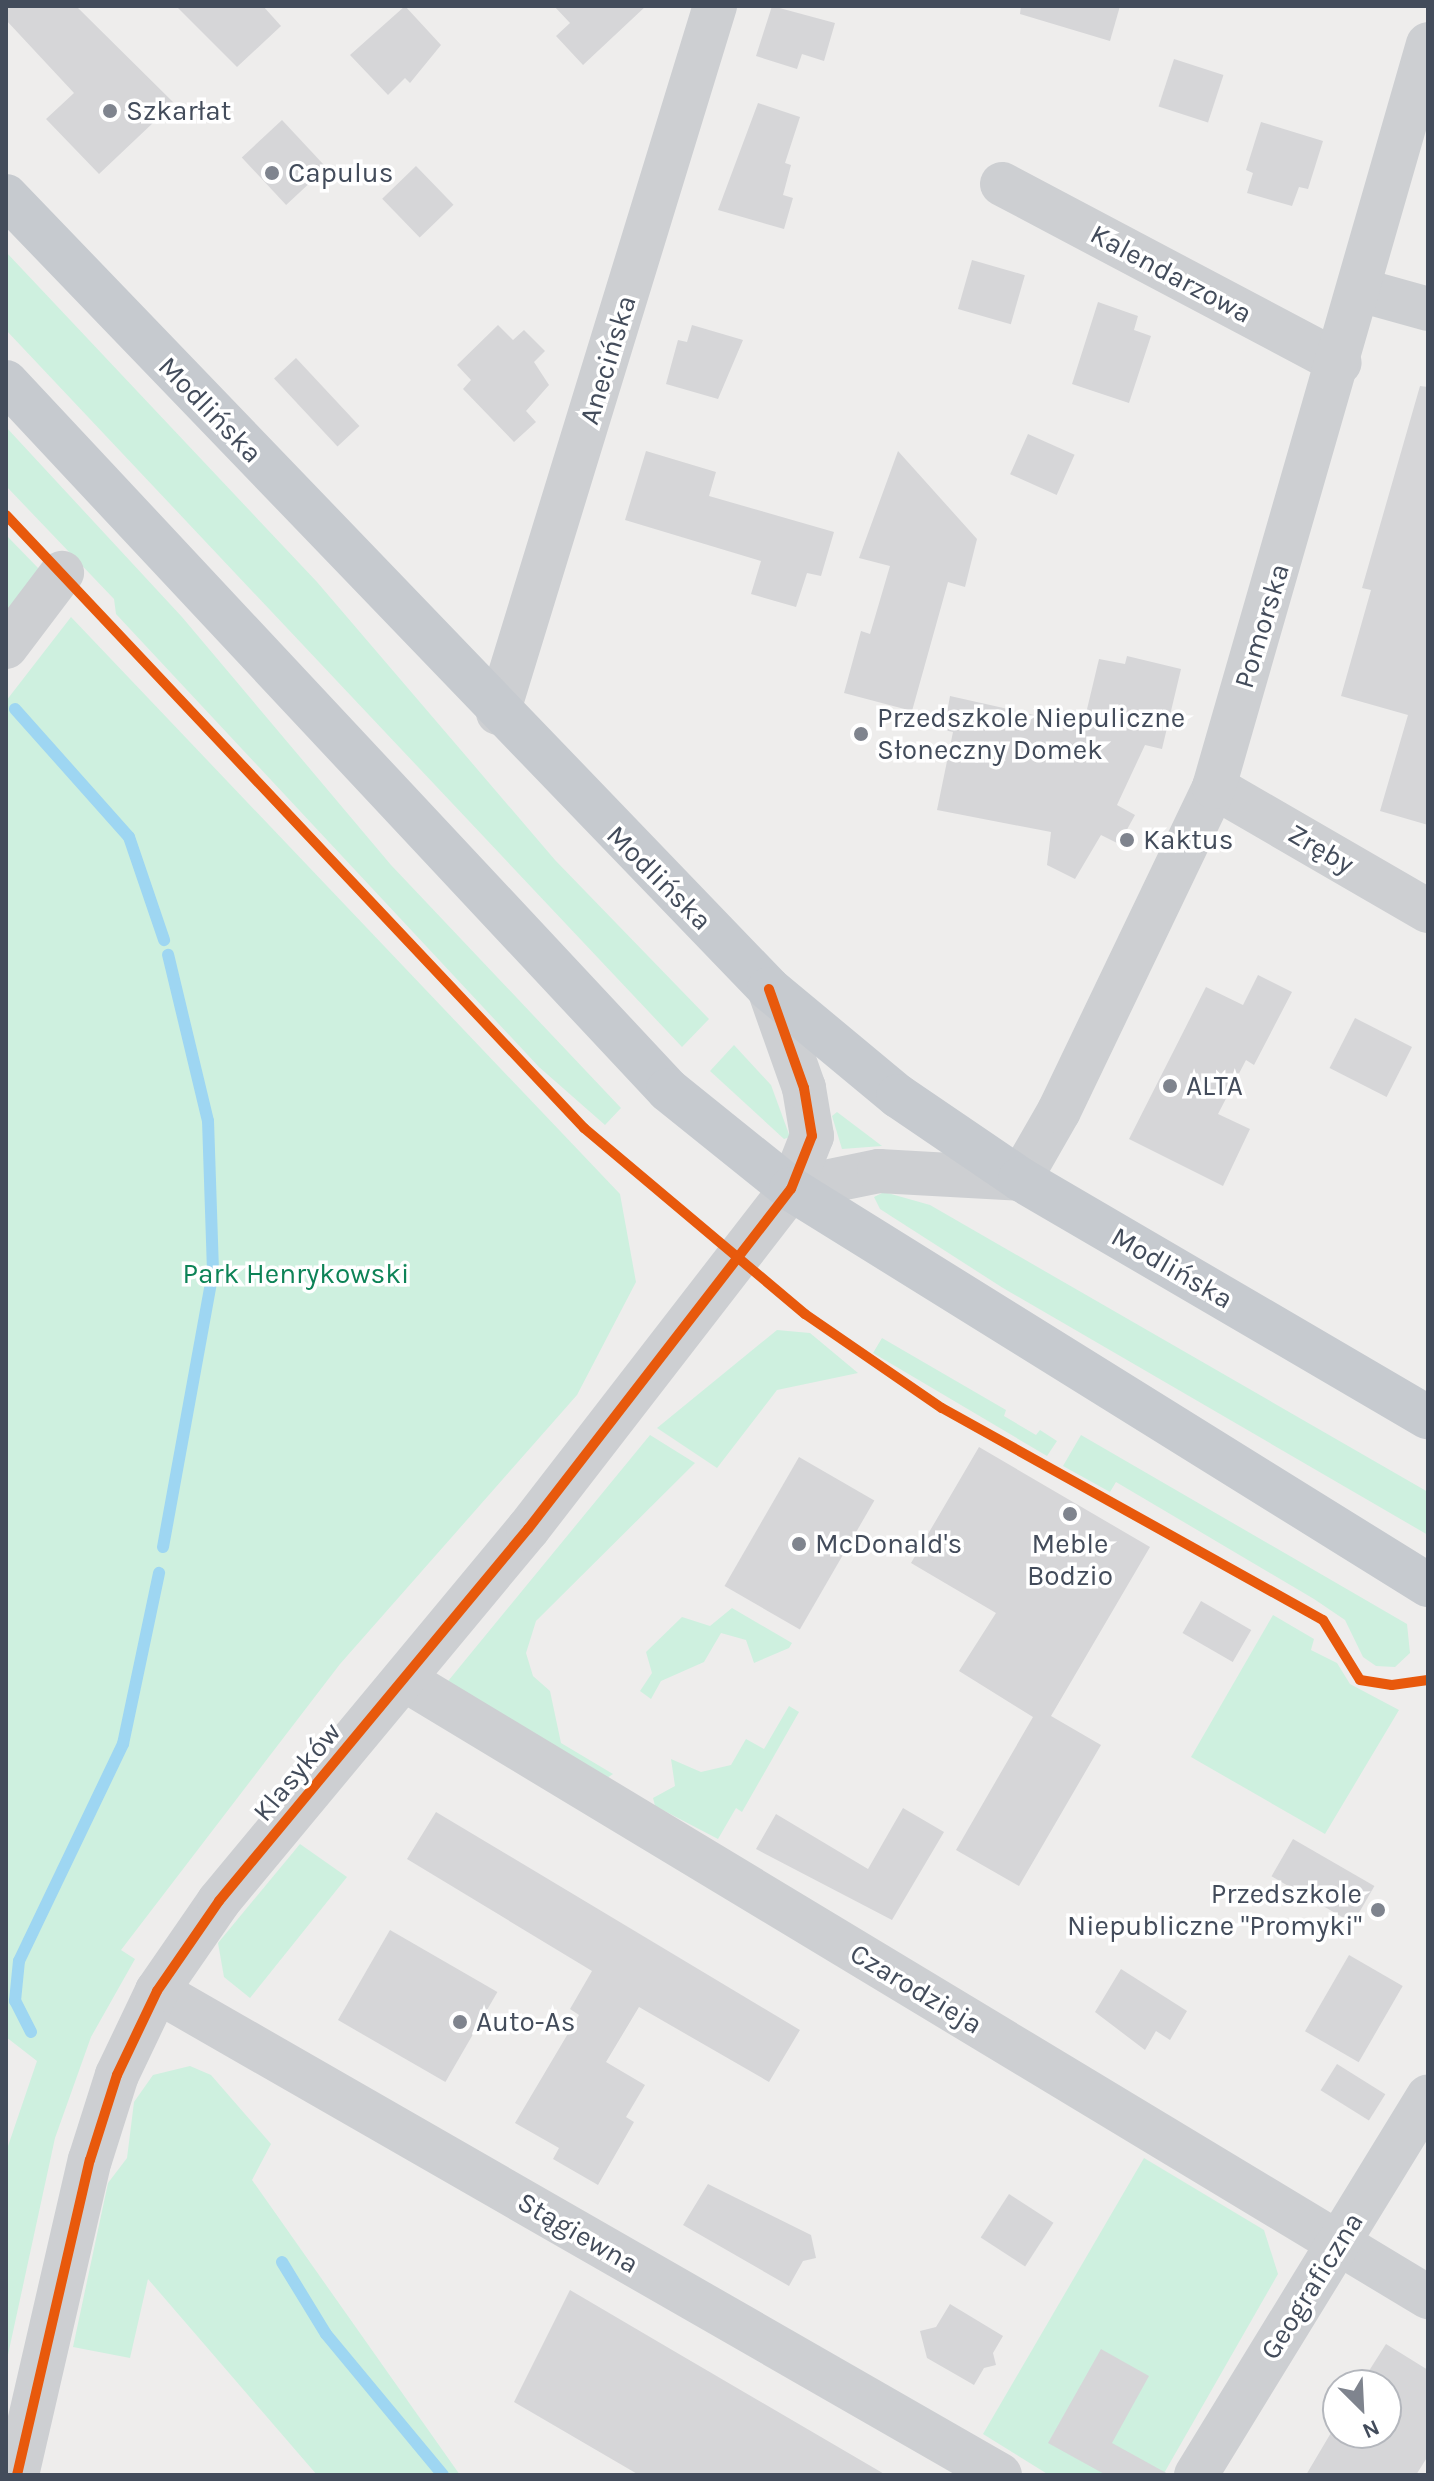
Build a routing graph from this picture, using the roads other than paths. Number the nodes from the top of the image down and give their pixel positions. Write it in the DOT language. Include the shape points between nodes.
graph roads {
  1 [pos="715,6"];
  2 [pos="1428,44"];
  3 [pos="1002,184"];
  4 [pos="6,196"];
  5 [pos="1360,290"];
  6 [pos="1428,309"];
  7 [pos="1340,363"];
  8 [pos="6,382"];
  9 [pos="62,573"];
  10 [pos="6,647"];
  11 [pos="498,713"];
  12 [pos="1214,787"];
  13 [pos="1428,911"];
  14 [pos="769,989"];
  15 [pos="1020,1179"];
  16 [pos="791,1189"];
  17 [pos="1428,1417"];
  18 [pos="1428,1585"];
  19 [pos="405,1680"];
  20 [pos="157,1991"];
  21 [pos="1428,2096"];
  22 [pos="1338,2244"];
  23 [pos="1428,2297"];
  24 [pos="17,2475"];
  25 [pos="1000,2475"];
  26 [pos="1196,2475"];
  1 -- 11 [label="street, Anecińska"];
  2 -- 5 [label="street, Pomorska"];
  3 -- 7 [label="street, Kalendarzowa"];
  4 -- 11 [label="main road, Modlińska"];
  5 -- 6 [label="street"];
  5 -- 7 [label="street, Pomorska"];
  7 -- 12 [label="street, Pomorska"];
  8 -- 16 [label="main road" via="668,1090"];
  9 -- 10 [label="street"];
  11 -- 14 [label="main road, Modlińska"];
  12 -- 13 [label="street, Zręby"];
  12 -- 15 [label="street, Pomorska"];
  14 -- 15 [label="main road, Modlińska" via="898,1096"];
  14 -- 16 [label="street, Klasyków" via="804,1088 812,1136"];
  15 -- 16 [label="street" via="879,1171"];
  15 -- 17 [label="main road, Modlińska"];
  16 -- 18 [label="main road"];
  16 -- 19 [label="street, Klasyków"];
  19 -- 20 [label="street, Klasyków" via="219,1901"];
  19 -- 22 [label="street, Czarodzieja"];
  20 -- 24 [label="street, Klasyków" via="117,2075 90,2160"];
  20 -- 25 [label="street, Stągiewna"];
  21 -- 22 [label="street, Geograficzna"];
  22 -- 23 [label="street, Czarodzieja"];
  22 -- 26 [label="street, Geograficzna"];
}
